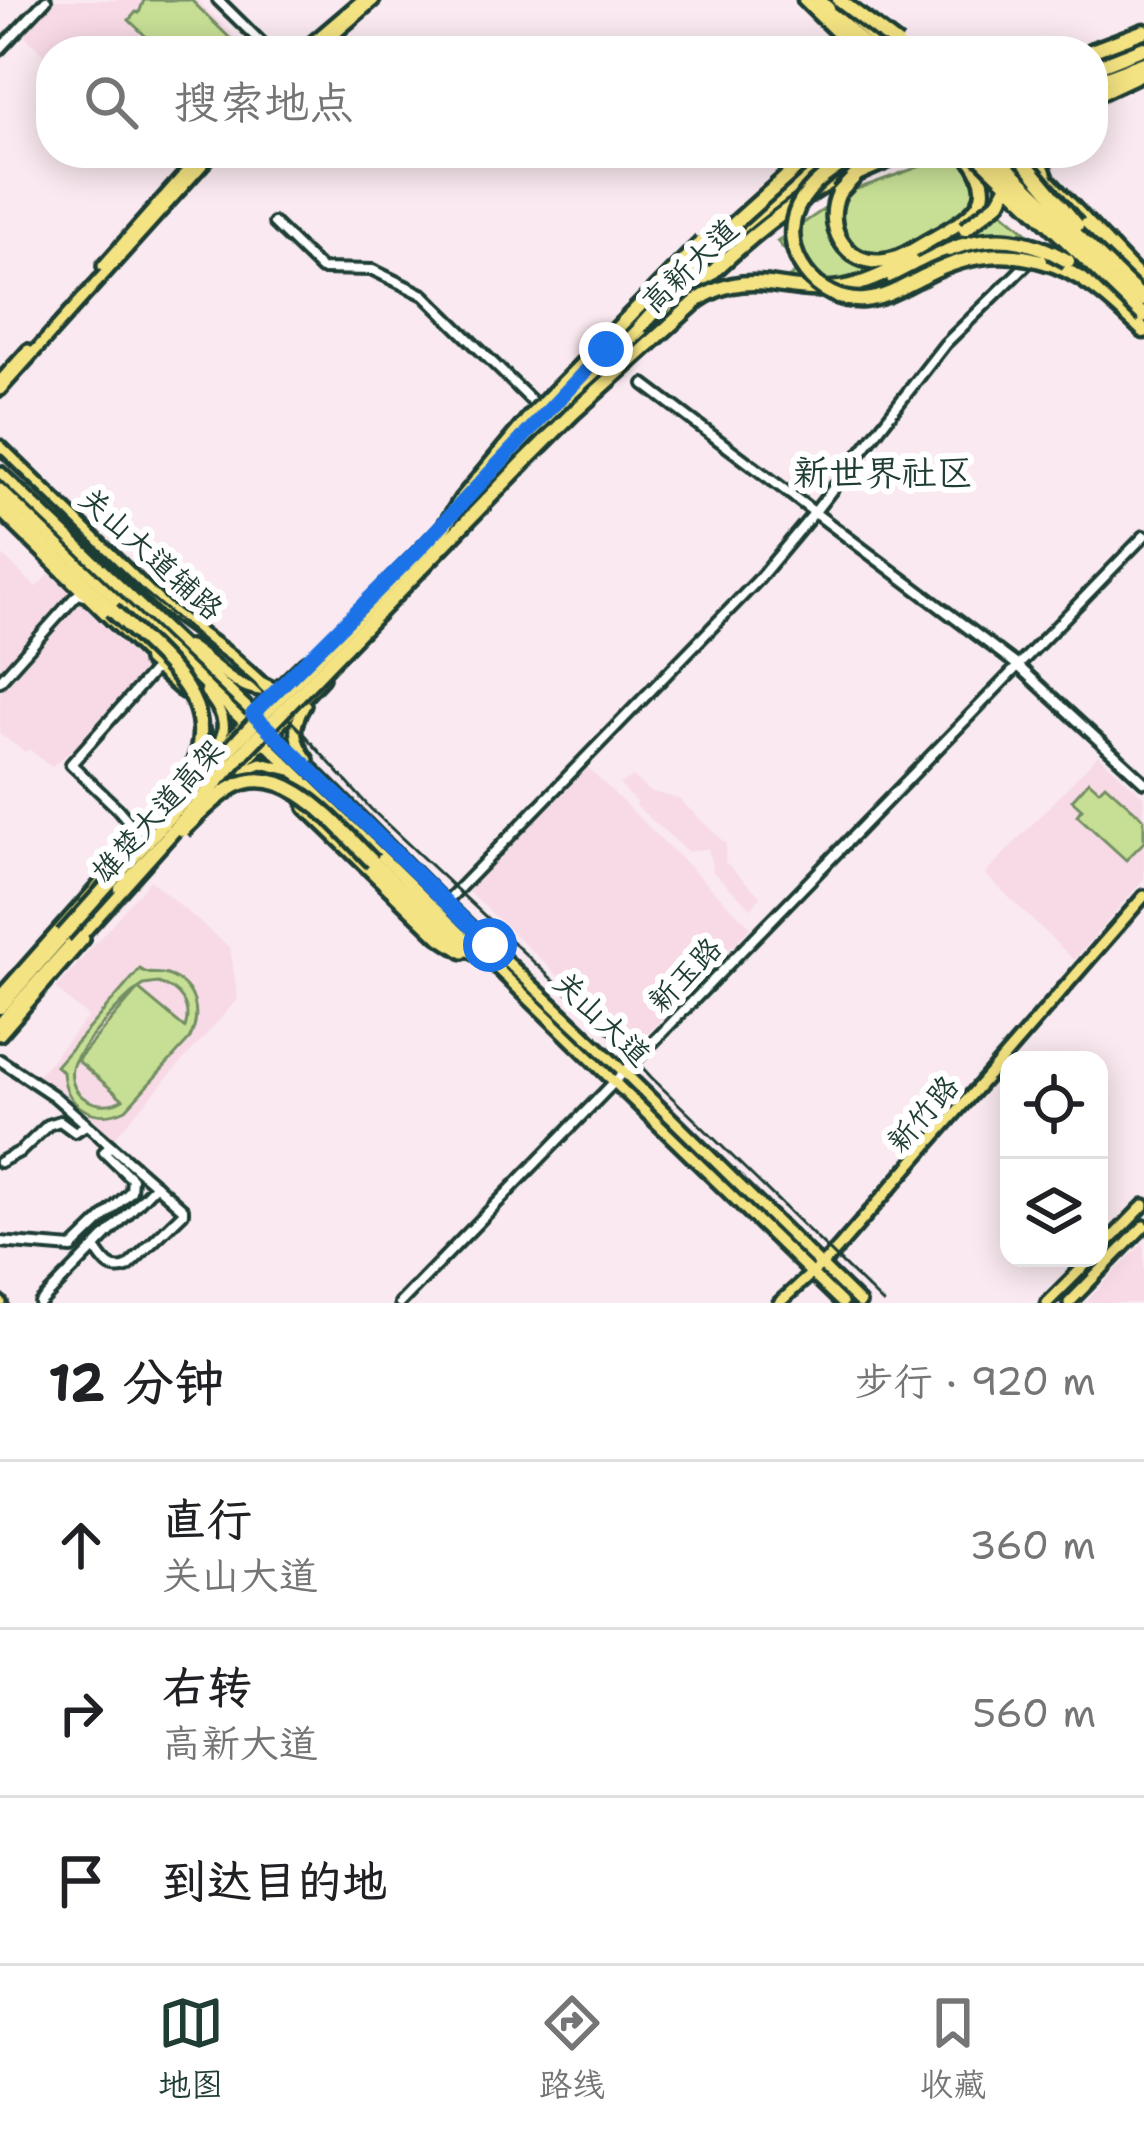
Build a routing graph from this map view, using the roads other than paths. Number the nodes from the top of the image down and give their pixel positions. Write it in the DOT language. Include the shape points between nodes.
graph roads {
  1 [pos="46,0"];
  2 [pos="218,0"];
  3 [pos="362,0"];
  4 [pos="374,0"];
  5 [pos="812,0"];
  6 [pos="840,0"];
  7 [pos="1144,31"];
  8 [pos="255,36"];
  9 [pos="320,36"];
  10 [pos="332,36"];
  11 [pos="849,36"];
  12 [pos="876,36"];
  13 [pos="886,36"];
  14 [pos="1108,45"];
  15 [pos="1144,45"];
  16 [pos="0,49"];
  17 [pos="1108,59"];
  18 [pos="1144,67"];
  19 [pos="1108,83"];
  20 [pos="190,168"];
  21 [pos="200,168"];
  22 [pos="796,168"];
  23 [pos="806,168"];
  24 [pos="824,168"];
  25 [pos="836,168"];
  26 [pos="855,168"];
  27 [pos="860,168"];
  28 [pos="871,168"];
  29 [pos="978,168"];
  30 [pos="985,168"];
  31 [pos="985,168"];
  32 [pos="1013,168"];
  33 [pos="1013,168"];
  34 [pos="1028,168"];
  35 [pos="1041,168"];
  36 [pos="748,214"];
  37 [pos="274,223"];
  38 [pos="1055,237"];
  39 [pos="817,291"];
  40 [pos="1142,292"];
  41 [pos="1144,324"];
  42 [pos="640,327"];
  43 [pos="0,381"];
  44 [pos="644,384"];
  45 [pos="0,390"];
  46 [pos="573,412"];
  47 [pos="544,413"];
  48 [pos="0,446"];
  49 [pos="0,472"];
  50 [pos="0,493"];
  51 [pos="0,511"];
  52 [pos="814,513"];
  53 [pos="443,529"];
  54 [pos="1144,536"];
  55 [pos="72,582"];
  56 [pos="87,597"];
  57 [pos="164,638"];
  58 [pos="147,656"];
  59 [pos="184,664"];
  60 [pos="1018,665"];
  61 [pos="156,668"];
  62 [pos="0,678"];
  63 [pos="168,678"];
  64 [pos="321,680"];
  65 [pos="275,692"];
  66 [pos="249,719"];
  67 [pos="268,738"];
  68 [pos="207,762"];
  69 [pos="295,772"];
  70 [pos="317,774"];
  71 [pos="191,780"];
  72 [pos="230,780"];
  73 [pos="1144,782"];
  74 [pos="141,836"];
  75 [pos="121,889"];
  76 [pos="1144,896"];
  77 [pos="445,903"];
  78 [pos="63,935"];
  79 [pos="489,959"];
  80 [pos="0,996"];
  81 [pos="0,1007"];
  82 [pos="0,1025"];
  83 [pos="0,1035"];
  84 [pos="0,1060"];
  85 [pos="624,1072"];
  86 [pos="614,1082"];
  87 [pos="86,1125"];
  88 [pos="111,1146"];
  89 [pos="0,1162"];
  90 [pos="156,1185"];
  91 [pos="1144,1205"];
  92 [pos="1144,1226"];
  93 [pos="0,1242"];
  94 [pos="1108,1242"];
  95 [pos="95,1248"];
  96 [pos="1083,1267"];
  97 [pos="816,1269"];
  98 [pos="40,1303"];
  99 [pos="400,1303"];
  100 [pos="779,1303"];
  101 [pos="842,1303"];
  102 [pos="860,1303"];
  103 [pos="1047,1303"];
  104 [pos="1070,1303"];
  1 -- 16 [label="street"];
  2 -- 8 [label="street"];
  3 -- 9 [label="main road"];
  4 -- 10 [label="main road"];
  5 -- 11 [label="highway"];
  6 -- 12 [label="highway, bridge"];
  6 -- 13 [label="highway, bridge"];
  7 -- 14 [label="highway"];
  15 -- 17 [label="highway"];
  18 -- 19 [label="highway"];
  20 -- 43 [label="main road"];
  21 -- 45 [label="main road"];
  22 -- 42 [label="highway, bridge"];
  23 -- 36 [label="main road, 高新大道"];
  24 -- 42 [label="highway, 雄楚大道高架, bridge" via="752,218"];
  25 -- 41 [label="highway, bridge" via="806,194 792,235 796,256 824,290 865,300 966,259 1021,256 1074,275"];
  26 -- 46 [label="highway, 雄楚大道高架, bridge" via="762,226"];
  27 -- 64 [label="main road, 高新大道" via="730,257"];
  28 -- 29 [label="highway, bridge" via="846,184 832,212 841,243 879,262 975,211 985,192"];
  30 -- 41 [label="highway, bridge"];
  31 -- 38 [label="main road"];
  32 -- 40 [label="highway, bridge"];
  33 -- 39 [label="highway, bridge" via="999,202 977,220 885,275"];
  34 -- 40 [label="highway, bridge"];
  35 -- 40 [label="highway, bridge"];
  36 -- 47 [label="main road, 高新大道"];
  36 -- 53 [label="highway, bridge" via="702,242 530,417"];
  37 -- 47 [label="street" via="321,269 373,270 424,295"];
  38 -- 41 [label="main road"];
  38 -- 52 [label="street" via="945,344"];
  39 -- 41 [label="highway, bridge" via="869,286 959,246 1013,239 1068,260"];
  39 -- 46 [label="highway, bridge" via="747,283 706,294"];
  42 -- 53 [label="highway, 雄楚大道高架, bridge"];
  44 -- 52 [label="street"];
  46 -- 75 [label="highway, 雄楚大道高架, bridge"];
  47 -- 65 [label="main road, 高新大道"];
  48 -- 65 [label="main road, 关山大道辅路" via="166,608"];
  49 -- 57 [label="main road, 关山大道"];
  50 -- 57 [label="main road, 关山大道"];
  50 -- 78 [label="highway, bridge" via="17,519 169,666 199,717 194,770"];
  51 -- 55 [label="main road"];
  52 -- 60 [label="street"];
  52 -- 77 [label="street"];
  53 -- 78 [label="highway, 雄楚大道高架, bridge"];
  54 -- 60 [label="street, 新玉路"];
  55 -- 56 [label="main road"];
  55 -- 62 [label="street" via="72,593"];
  56 -- 58 [label="main road"];
  56 -- 62 [label="street" via="75,597"];
  57 -- 58 [label="main road"];
  57 -- 59 [label="main road, 关山大道"];
  57 -- 65 [label="main road" via="196,650 243,687"];
  57 -- 66 [label="main road, 关山大道"];
  58 -- 61 [label="main road"];
  59 -- 63 [label="main road"];
  59 -- 66 [label="main road, 关山大道"];
  59 -- 68 [label="main road" via="223,718 222,739"];
  60 -- 73 [label="street"];
  60 -- 85 [label="street, 新玉路"];
  61 -- 63 [label="main road"];
  61 -- 74 [label="street" via="71,764"];
  63 -- 71 [label="main road" via="204,725 205,748"];
  64 -- 67 [label="main road, 高新大道"];
  64 -- 70 [label="main road" via="294,735"];
  65 -- 66 [label="main road, 高新大道"];
  66 -- 67 [label="main road, 关山大道"];
  66 -- 68 [label="main road, 高新大道"];
  67 -- 69 [label="main road, 关山大道"];
  67 -- 70 [label="main road, 关山大道"];
  67 -- 72 [label="main road, 高新大道"];
  68 -- 71 [label="main road, 高新大道"];
  69 -- 72 [label="main road" via="261,763"];
  69 -- 79 [label="main road, 关山大道"];
  69 -- 79 [label="main road" via="305,808 431,930 454,949"];
  70 -- 77 [label="main road, 关山大道"];
  71 -- 74 [label="main road, 高新大道"];
  72 -- 83 [label="main road, 高新大道"];
  74 -- 80 [label="main road, 高新大道"];
  75 -- 79 [label="highway, bridge" via="212,802 251,780 268,780 292,788 460,946"];
  75 -- 82 [label="highway, 雄楚大道高架"];
  76 -- 97 [label="main road, 新竹路"];
  77 -- 85 [label="main road, 关山大道"];
  78 -- 81 [label="highway, 雄楚大道高架"];
  79 -- 86 [label="main road, 关山大道"];
  84 -- 87 [label="street"];
  85 -- 86 [label="street, 新玉路"];
  85 -- 97 [label="main road, 关山大道"];
  86 -- 97 [label="main road, 关山大道"];
  86 -- 99 [label="street, 新玉路"];
  87 -- 88 [label="street"];
  87 -- 89 [label="street" via="75,1132 60,1121 48,1125"];
  88 -- 90 [label="street"];
  88 -- 93 [label="street" via="104,1153 132,1179 131,1191 72,1248"];
  90 -- 95 [label="street"];
  90 -- 95 [label="street" via="183,1213 127,1267 110,1268"];
  91 -- 94 [label="main road"];
  92 -- 104 [label="main road"];
  95 -- 98 [label="street"];
  96 -- 103 [label="main road"];
  97 -- 100 [label="main road, 新竹路"];
  97 -- 101 [label="main road, 关山大道"];
  97 -- 102 [label="main road, 关山大道"];
}
